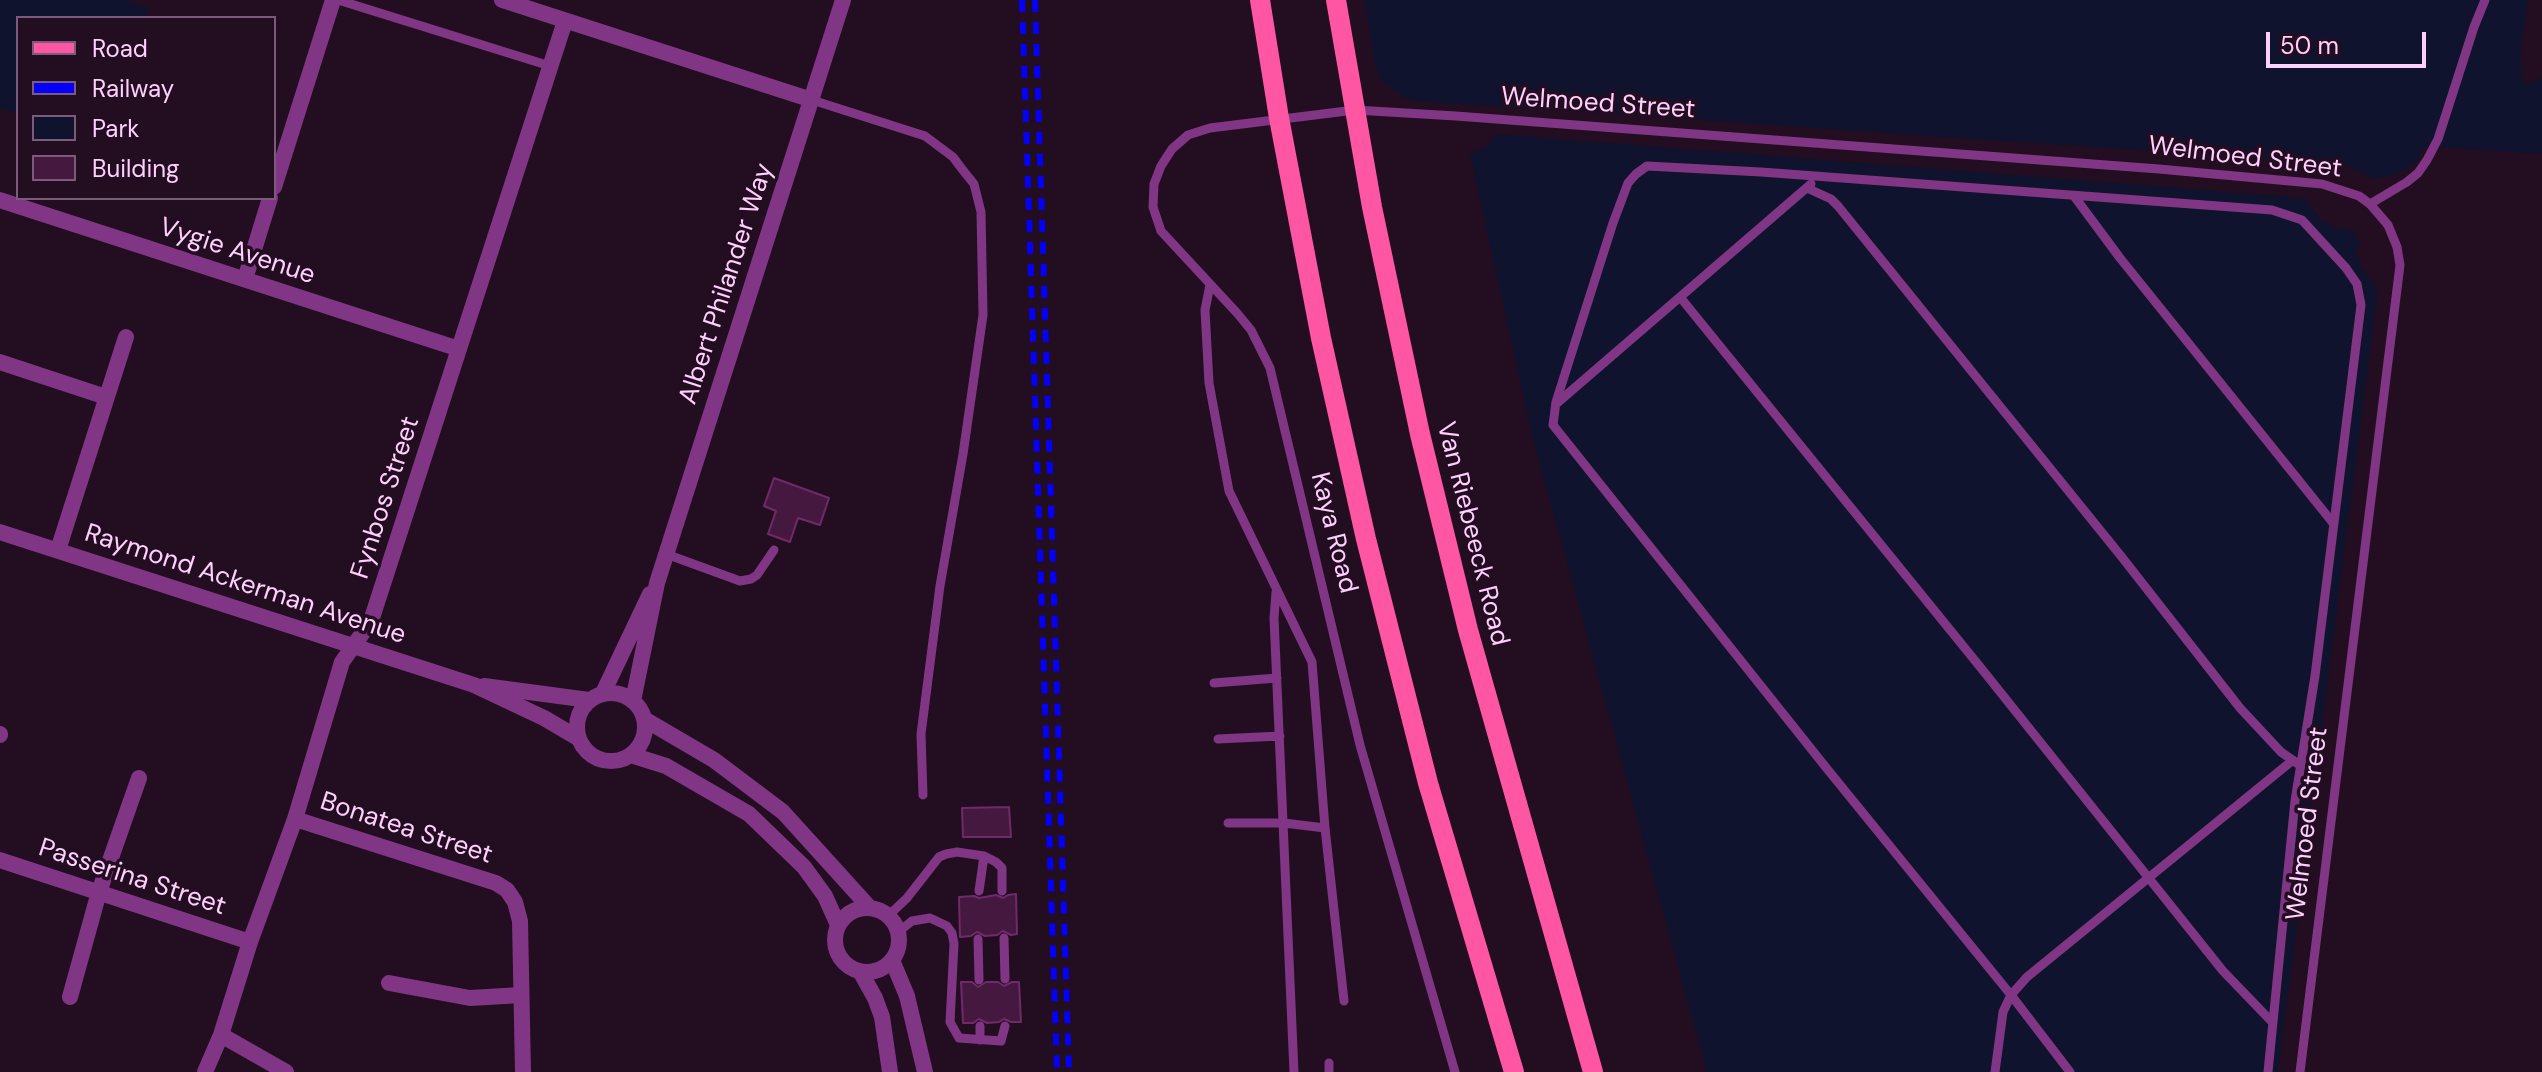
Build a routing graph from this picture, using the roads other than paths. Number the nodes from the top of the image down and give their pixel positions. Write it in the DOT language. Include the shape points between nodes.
graph roads {
  1 [pos="335,0"];
  2 [pos="502,0"];
  3 [pos="843,0"];
  4 [pos="1260,0"];
  5 [pos="1336,0"];
  6 [pos="2485,0"];
  7 [pos="565,21"];
  8 [pos="550,66"];
  9 [pos="812,100"];
  10 [pos="1355,110"];
  11 [pos="1279,118"];
  12 [pos="1819,176"];
  13 [pos="276,181"];
  14 [pos="1807,188"];
  15 [pos="2074,196"];
  16 [pos="0,200"];
  17 [pos="269,200"];
  18 [pos="2370,204"];
  19 [pos="245,279"];
  20 [pos="1210,285"];
  21 [pos="1680,297"];
  22 [pos="126,337"];
  23 [pos="459,349"];
  24 [pos="0,362"];
  25 [pos="106,397"];
  26 [pos="1555,405"];
  27 [pos="2333,523"];
  28 [pos="0,532"];
  29 [pos="58,550"];
  30 [pos="774,550"];
  31 [pos="666,554"];
  32 [pos="657,583"];
  33 [pos="1276,589"];
  34 [pos="354,646"];
  35 [pos="1277,678"];
  36 [pos="1214,683"];
  37 [pos="474,685"];
  38 [pos="596,697"];
  39 [pos="633,701"];
  40 [pos="644,719"];
  41 [pos="1280,736"];
  42 [pos="578,738"];
  43 [pos="1218,739"];
  44 [pos="631,755"];
  45 [pos="2297,763"];
  46 [pos="139,778"];
  47 [pos="923,795"];
  48 [pos="295,819"];
  49 [pos="1228,823"];
  50 [pos="1284,823"];
  51 [pos="1325,828"];
  52 [pos="984,856"];
  53 [pos="0,860"];
  54 [pos="2148,879"];
  55 [pos="979,891"];
  56 [pos="1002,891"];
  57 [pos="99,892"];
  58 [pos="870,908"];
  59 [pos="888,916"];
  60 [pos="838,925"];
  61 [pos="898,932"];
  62 [pos="1004,938"];
  63 [pos="978,939"];
  64 [pos="250,942"];
  65 [pos="892,960"];
  66 [pos="860,971"];
  67 [pos="1005,979"];
  68 [pos="979,980"];
  69 [pos="389,983"];
  70 [pos="521,995"];
  71 [pos="2011,995"];
  72 [pos="70,997"];
  73 [pos="1344,1001"];
  74 [pos="2273,1023"];
  75 [pos="980,1026"];
  76 [pos="1005,1026"];
  77 [pos="221,1035"];
  78 [pos="980,1040"];
  79 [pos="205,1072"];
  80 [pos="286,1072"];
  81 [pos="523,1072"];
  82 [pos="890,1072"];
  83 [pos="925,1072"];
  84 [pos="1294,1072"];
  85 [pos="1455,1072"];
  86 [pos="1514,1072"];
  87 [pos="1593,1072"];
  88 [pos="1995,1072"];
  89 [pos="2070,1072"];
  90 [pos="2268,1072"];
  91 [pos="2300,1072"];
  1 -- 8 [label="lane"];
  1 -- 13 [label="street"];
  2 -- 7 [label="street"];
  3 -- 9 [label="street, Albert Philander Way"];
  4 -- 11 [label="main road"];
  5 -- 10 [label="main road, Van Riebeeck Road"];
  6 -- 18 [label="lane" via="2427,160 2407,182"];
  7 -- 8 [label="street, Fynbos Street"];
  7 -- 9 [label="street"];
  8 -- 23 [label="street, Fynbos Street"];
  9 -- 31 [label="street, Albert Philander Way"];
  9 -- 47 [label="lane" via="925,136 953,157 974,184 981,212 983,315 921,734"];
  10 -- 11 [label="lane, Welmoed Street"];
  10 -- 18 [label="lane, Welmoed Street" via="2292,181 2342,189"];
  10 -- 87 [label="main road, Van Riebeeck Road" via="1402,354 1468,630"];
  11 -- 20 [label="lane, Kaya Road" via="1188,135 1161,166 1153,207 1161,231"];
  11 -- 86 [label="main road" via="1366,539 1428,783"];
  12 -- 14 [label="lane"];
  12 -- 15 [label="lane"];
  12 -- 26 [label="lane" via="1647,166 1636,174 1613,223"];
  14 -- 21 [label="lane"];
  14 -- 45 [label="lane" via="1838,206 2240,708"];
  15 -- 27 [label="lane"];
  15 -- 27 [label="lane" via="2281,211 2302,220 2346,268 2357,284 2361,305"];
  16 -- 19 [label="street, Vygie Avenue"];
  17 -- 19 [label="street"];
  18 -- 91 [label="lane, Welmoed Street" via="2388,225 2400,265"];
  19 -- 23 [label="street, Vygie Avenue"];
  20 -- 33 [label="lane" via="1205,310 1209,383 1229,491"];
  20 -- 85 [label="lane, Kaya Road" via="1251,330 1270,368 1360,745"];
  21 -- 26 [label="lane"];
  21 -- 54 [label="lane"];
  22 -- 25 [label="street"];
  23 -- 34 [label="street, Fynbos Street" via="371,621"];
  24 -- 25 [label="street"];
  25 -- 29 [label="street"];
  26 -- 71 [label="lane" via="1553,425 1559,434"];
  27 -- 45 [label="lane" via="2315,676"];
  28 -- 29 [label="street, Raymond Ackerman Avenue"];
  29 -- 34 [label="street, Raymond Ackerman Avenue"];
  30 -- 31 [label="lane" via="757,575 740,581"];
  31 -- 32 [label="street, Albert Philander Way"];
  32 -- 38 [label="street, Albert Philander Way"];
  32 -- 39 [label="street, Albert Philander Way"];
  33 -- 35 [label="lane"];
  33 -- 51 [label="lane" via="1312,662"];
  34 -- 37 [label="street, Raymond Ackerman Avenue"];
  34 -- 48 [label="street, Fynbos Street" via="342,662"];
  35 -- 36 [label="lane"];
  35 -- 41 [label="lane"];
  37 -- 38 [label="street, Raymond Ackerman Avenue"];
  37 -- 42 [label="street, Raymond Ackerman Avenue"];
  38 -- 39 [label="street" via="624,695"];
  38 -- 42 [label="street" via="578,717"];
  39 -- 40 [label="street"];
  40 -- 44 [label="street" via="643,739"];
  40 -- 58 [label="street" via="722,765 783,812"];
  41 -- 43 [label="lane"];
  41 -- 50 [label="lane"];
  42 -- 44 [label="street" via="597,758"];
  44 -- 60 [label="street" via="678,772 749,814 804,867"];
  45 -- 54 [label="lane"];
  45 -- 74 [label="lane"];
  46 -- 57 [label="street"];
  48 -- 64 [label="street, Fynbos Street"];
  48 -- 70 [label="street, Bonatea Street" via="502,885 515,902 520,921"];
  49 -- 50 [label="lane"];
  50 -- 51 [label="lane"];
  50 -- 84 [label="lane"];
  51 -- 73 [label="lane"];
  52 -- 55 [label="lane"];
  52 -- 56 [label="lane" via="1002,868"];
  52 -- 59 [label="lane" via="957,852 939,857"];
  53 -- 57 [label="street, Passerina Street"];
  54 -- 71 [label="lane"];
  54 -- 74 [label="lane"];
  57 -- 64 [label="street, Passerina Street"];
  57 -- 72 [label="street"];
  58 -- 59 [label="street"];
  58 -- 60 [label="street" via="851,911"];
  59 -- 61 [label="street"];
  60 -- 66 [label="street" via="838,954"];
  61 -- 65 [label="street"];
  61 -- 78 [label="lane" via="922,918 947,926 954,944 952,1028 959,1038"];
  62 -- 67 [label="lane"];
  63 -- 68 [label="lane"];
  64 -- 77 [label="street, Fynbos Street"];
  65 -- 66 [label="street"];
  65 -- 83 [label="street" via="907,996"];
  66 -- 82 [label="street" via="882,1017"];
  69 -- 70 [label="street" via="470,998"];
  70 -- 81 [label="street, Bonatea Street"];
  71 -- 88 [label="lane" via="2003,1012"];
  71 -- 89 [label="lane"];
  74 -- 90 [label="lane"];
  75 -- 78 [label="lane"];
  76 -- 78 [label="lane" via="1001,1041"];
  77 -- 79 [label="street, Fynbos Street"];
  77 -- 80 [label="street"];
}
